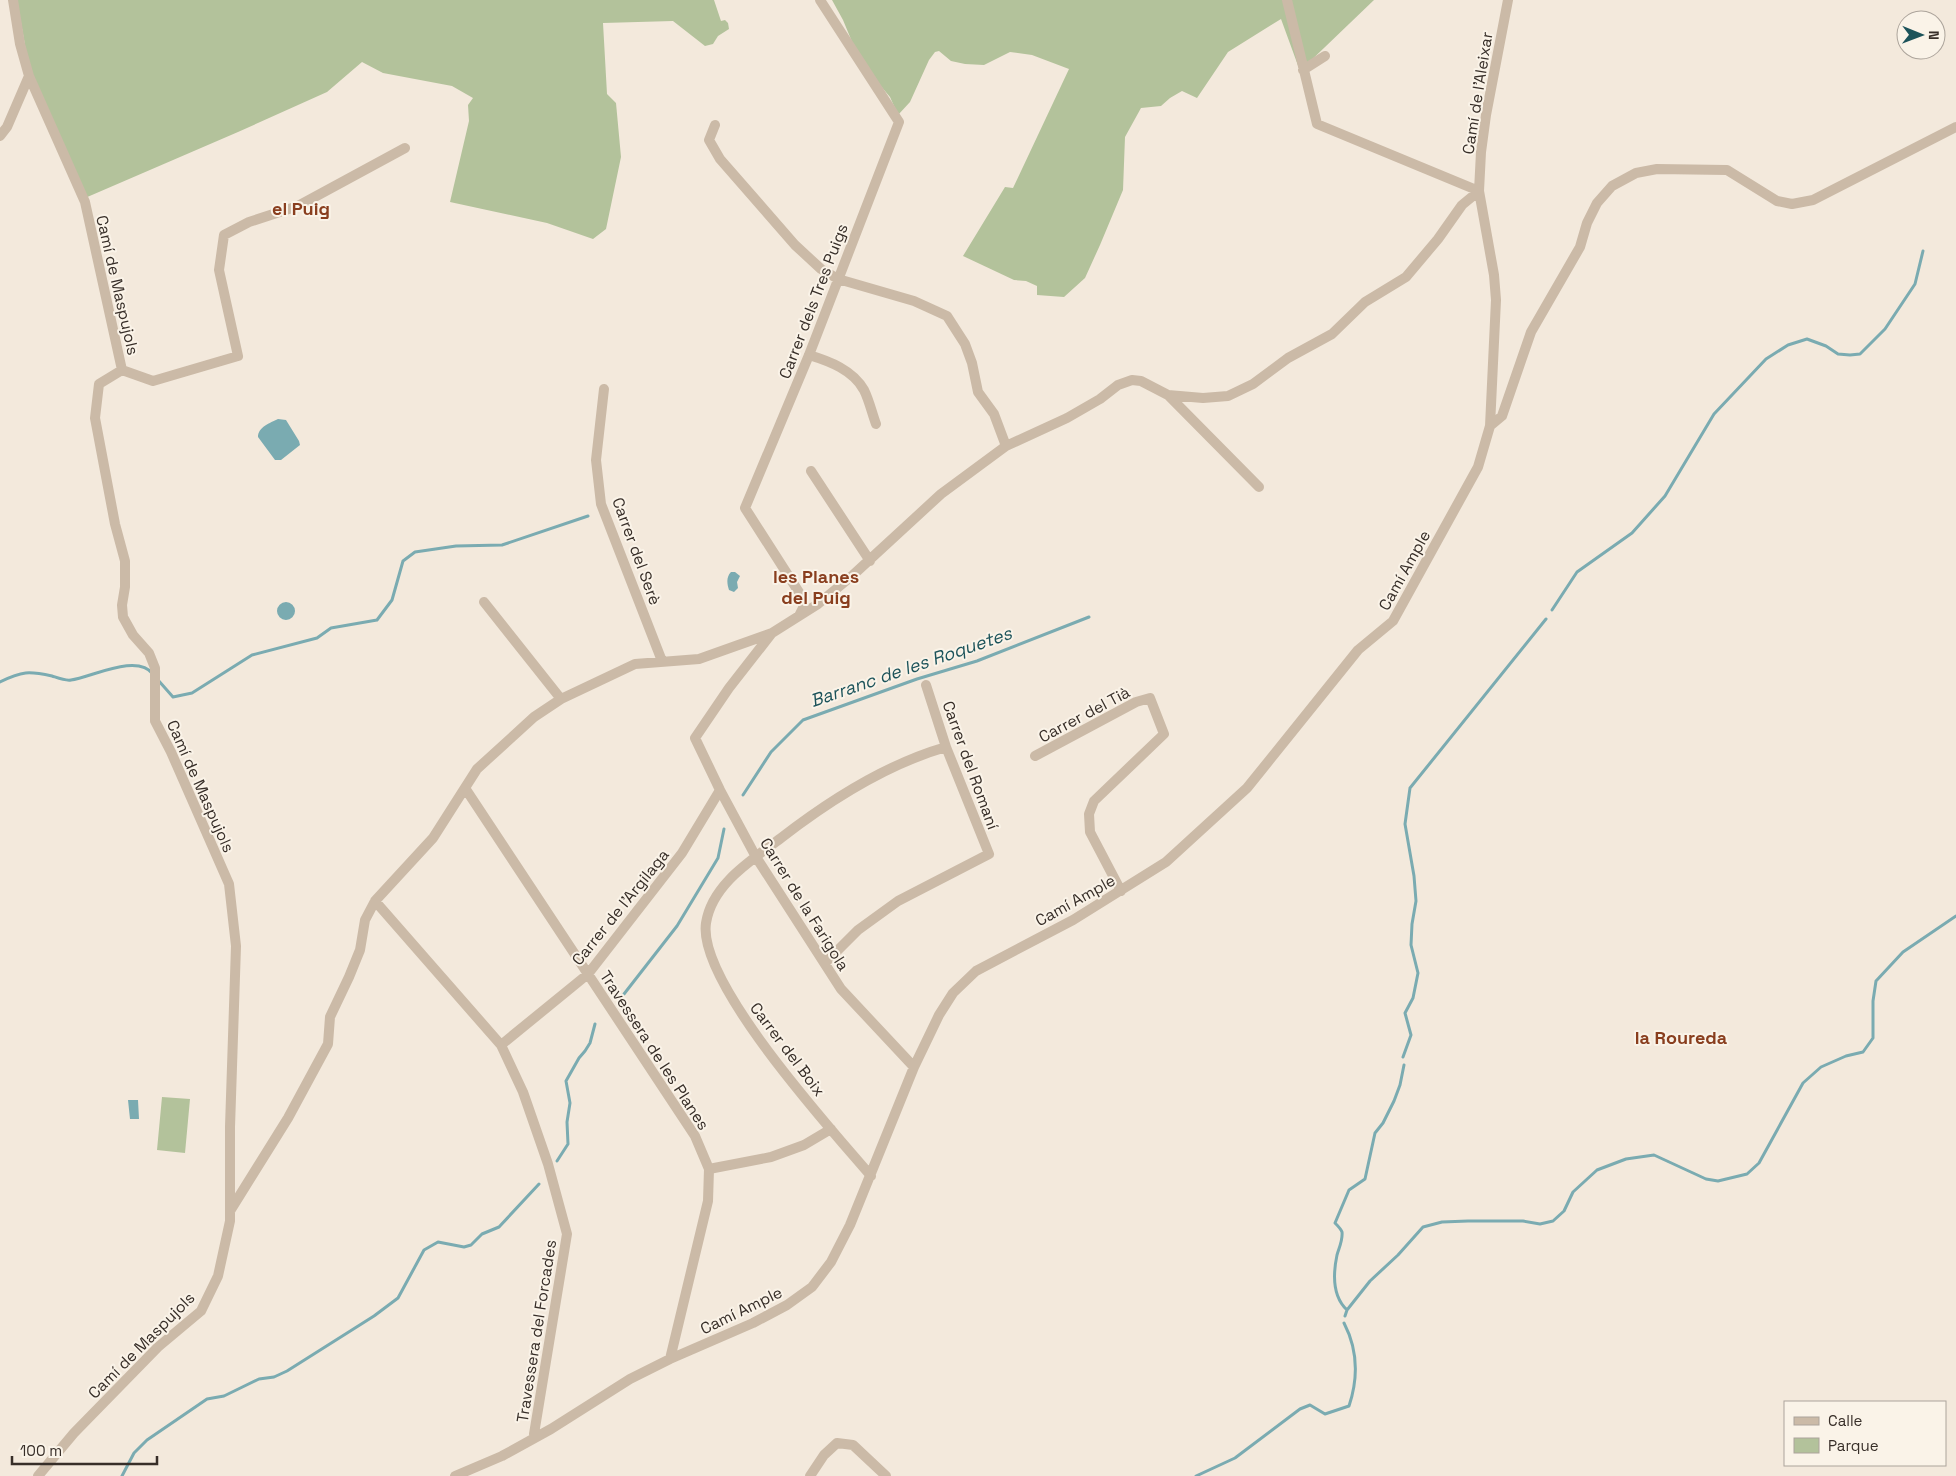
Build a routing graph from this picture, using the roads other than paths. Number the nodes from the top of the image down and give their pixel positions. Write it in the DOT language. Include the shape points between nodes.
graph roads {
  1 [pos="13,0"];
  2 [pos="820,0"];
  3 [pos="1287,0"];
  4 [pos="1508,0"];
  5 [pos="1325,56"];
  6 [pos="1303,70"];
  7 [pos="29,76"];
  8 [pos="716,125"];
  9 [pos="1956,127"];
  10 [pos="0,136"];
  11 [pos="405,148"];
  12 [pos="1479,191"];
  13 [pos="838,279"];
  14 [pos="809,355"];
  15 [pos="122,370"];
  16 [pos="604,389"];
  17 [pos="1168,395"];
  18 [pos="876,424"];
  19 [pos="1490,426"];
  20 [pos="1006,446"];
  21 [pos="811,471"];
  22 [pos="1259,487"];
  23 [pos="870,561"];
  24 [pos="484,602"];
  25 [pos="799,616"];
  26 [pos="772,633"];
  27 [pos="662,661"];
  28 [pos="926,686"];
  29 [pos="561,699"];
  30 [pos="946,747"];
  31 [pos="1035,756"];
  32 [pos="465,788"];
  33 [pos="720,790"];
  34 [pos="756,857"];
  35 [pos="1121,891"];
  36 [pos="375,901"];
  37 [pos="825,963"];
  38 [pos="588,974"];
  39 [pos="501,1045"];
  40 [pos="914,1067"];
  41 [pos="831,1129"];
  42 [pos="709,1169"];
  43 [pos="871,1176"];
  44 [pos="230,1211"];
  45 [pos="670,1359"];
  46 [pos="534,1434"];
  47 [pos="38,1476"];
  48 [pos="455,1476"];
  49 [pos="810,1476"];
  50 [pos="886,1476"];
  1 -- 7 [label="street, Camí de Maspujols"];
  2 -- 13 [label="street, Carrer dels Tres Puigs" via="899,122"];
  3 -- 6 [label="street"];
  4 -- 12 [label="street, Camí de l'Aleixar" via="1486,115"];
  5 -- 6 [label="street"];
  6 -- 12 [label="street" via="1317,124"];
  7 -- 10 [label="street"];
  7 -- 15 [label="street, Camí de Maspujols" via="84,202"];
  8 -- 13 [label="street" via="709,140 720,159 795,244 821,269"];
  9 -- 19 [label="street" via="1802,203 1777,201 1727,170 1656,169 1636,173 1612,186 1597,204 1580,247 1531,332 1502,416"];
  11 -- 15 [label="street" via="298,206 249,222 224,235 219,270 238,356 153,381"];
  12 -- 17 [label="street" via="1462,205 1406,277 1365,302 1332,334 1228,396"];
  12 -- 19 [label="street, Camí Ample" via="1496,300"];
  13 -- 14 [label="street, Carrer dels Tres Puigs"];
  13 -- 20 [label="street" via="914,301 947,316 965,344 978,392 994,414"];
  14 -- 18 [label="street" via="832,362 864,389"];
  14 -- 25 [label="street, Carrer dels Tres Puigs" via="745,508 802,597 804,606"];
  15 -- 44 [label="street, Camí de Maspujols" via="99,384 95,418 125,561 124,617 152,660 155,668 155,721 229,884 236,946"];
  16 -- 27 [label="street, Carrer del Serè" via="596,460 601,504"];
  17 -- 20 [label="street" via="1141,381 1132,380 1118,385 1067,418"];
  17 -- 22 [label="street"];
  19 -- 35 [label="street, Camí Ample" via="1478,467 1393,621 1358,650 1246,788 1166,862"];
  20 -- 23 [label="street" via="941,494"];
  21 -- 23 [label="street"];
  23 -- 25 [label="street"];
  24 -- 29 [label="street"];
  25 -- 26 [label="street"];
  26 -- 27 [label="street" via="698,659"];
  26 -- 33 [label="street, Carrer de la Farigola" via="695,738"];
  27 -- 29 [label="street" via="635,664"];
  28 -- 30 [label="street, Carrer del Romaní"];
  29 -- 32 [label="street" via="534,717 477,768"];
  30 -- 34 [label="street, Carrer del Boix" via="867,780 803,821"];
  30 -- 37 [label="street, Carrer del Romaní" via="989,854 898,902 858,930"];
  31 -- 35 [label="street, Carrer del Tià" via="1136,702 1150,698 1164,734 1094,801 1089,814 1090,832"];
  32 -- 36 [label="street" via="433,838"];
  32 -- 38 [label="street, Travessera de les Planes"];
  33 -- 34 [label="street, Carrer de la Farigola"];
  33 -- 38 [label="street, Carrer de l'Argilaga" via="682,853"];
  34 -- 37 [label="street, Carrer de la Farigola"];
  34 -- 41 [label="street, Carrer del Boix" via="726,882 714,900 706,924 708,946 714,966 748,1026"];
  35 -- 40 [label="street, Camí Ample" via="976,971 953,993"];
  36 -- 39 [label="street, Travessera del Forcades"];
  36 -- 44 [label="street" via="365,920 360,950 330,1017 328,1044 288,1118"];
  37 -- 40 [label="street, Carrer de la Farigola" via="841,989"];
  38 -- 39 [label="street, Carrer de l'Argilaga"];
  38 -- 42 [label="street, Travessera de les Planes" via="695,1136"];
  39 -- 46 [label="street, Travessera del Forcades" via="533,1118 567,1234"];
  40 -- 43 [label="street, Camí Ample"];
  41 -- 42 [label="street" via="804,1145 771,1157"];
  41 -- 43 [label="street, Carrer del Boix"];
  42 -- 45 [label="street, Travessera de les Planes" via="708,1201"];
  43 -- 45 [label="street, Camí Ample" via="831,1262 812,1287 753,1323"];
  44 -- 47 [label="street, Camí de Maspujols" via="218,1276 201,1311 158,1347 74,1433"];
  45 -- 48 [label="street, Camí Ample" via="630,1379 551,1429"];
  49 -- 50 [label="street" via="837,1443 854,1444"];
}
